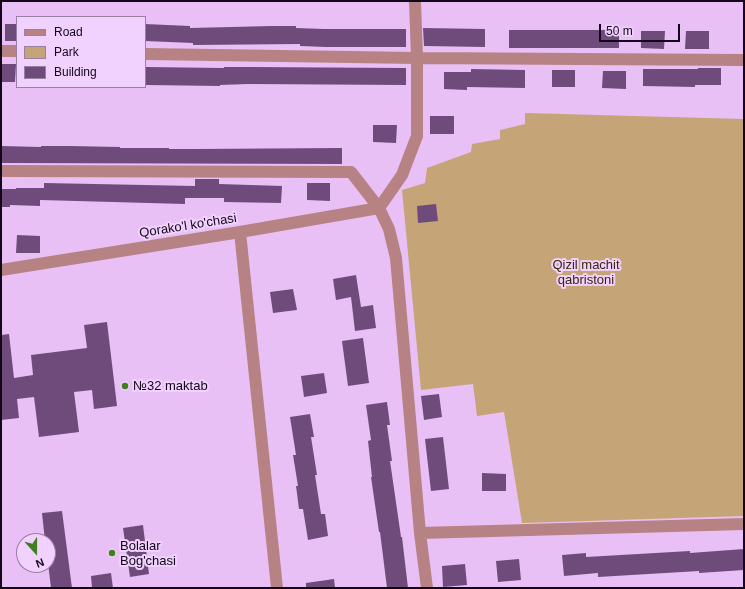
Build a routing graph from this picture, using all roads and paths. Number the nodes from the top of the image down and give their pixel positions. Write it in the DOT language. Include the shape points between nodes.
graph roads {
  1 [pos="415,1"];
  2 [pos="1,51"];
  3 [pos="16,51"];
  4 [pos="146,54"];
  5 [pos="417,58"];
  6 [pos="744,60"];
  7 [pos="1,171"];
  8 [pos="379,208"];
  9 [pos="240,232"];
  10 [pos="1,270"];
  11 [pos="744,524"];
  12 [pos="420,533"];
  13 [pos="277,588"];
  14 [pos="427,588"];
  1 -- 5 [label="street"];
  2 -- 3 [label="street"];
  4 -- 5 [label="street"];
  5 -- 6 [label="street"];
  5 -- 8 [label="street" via="417,136 402,175"];
  7 -- 8 [label="street" via="352,172"];
  8 -- 9 [label="street, Qorako'l ko'chasi"];
  8 -- 12 [label="street" via="396,258"];
  9 -- 10 [label="street, Qorako'l ko'chasi"];
  9 -- 13 [label="street"];
  11 -- 12 [label="street"];
  12 -- 14 [label="street"];
}
